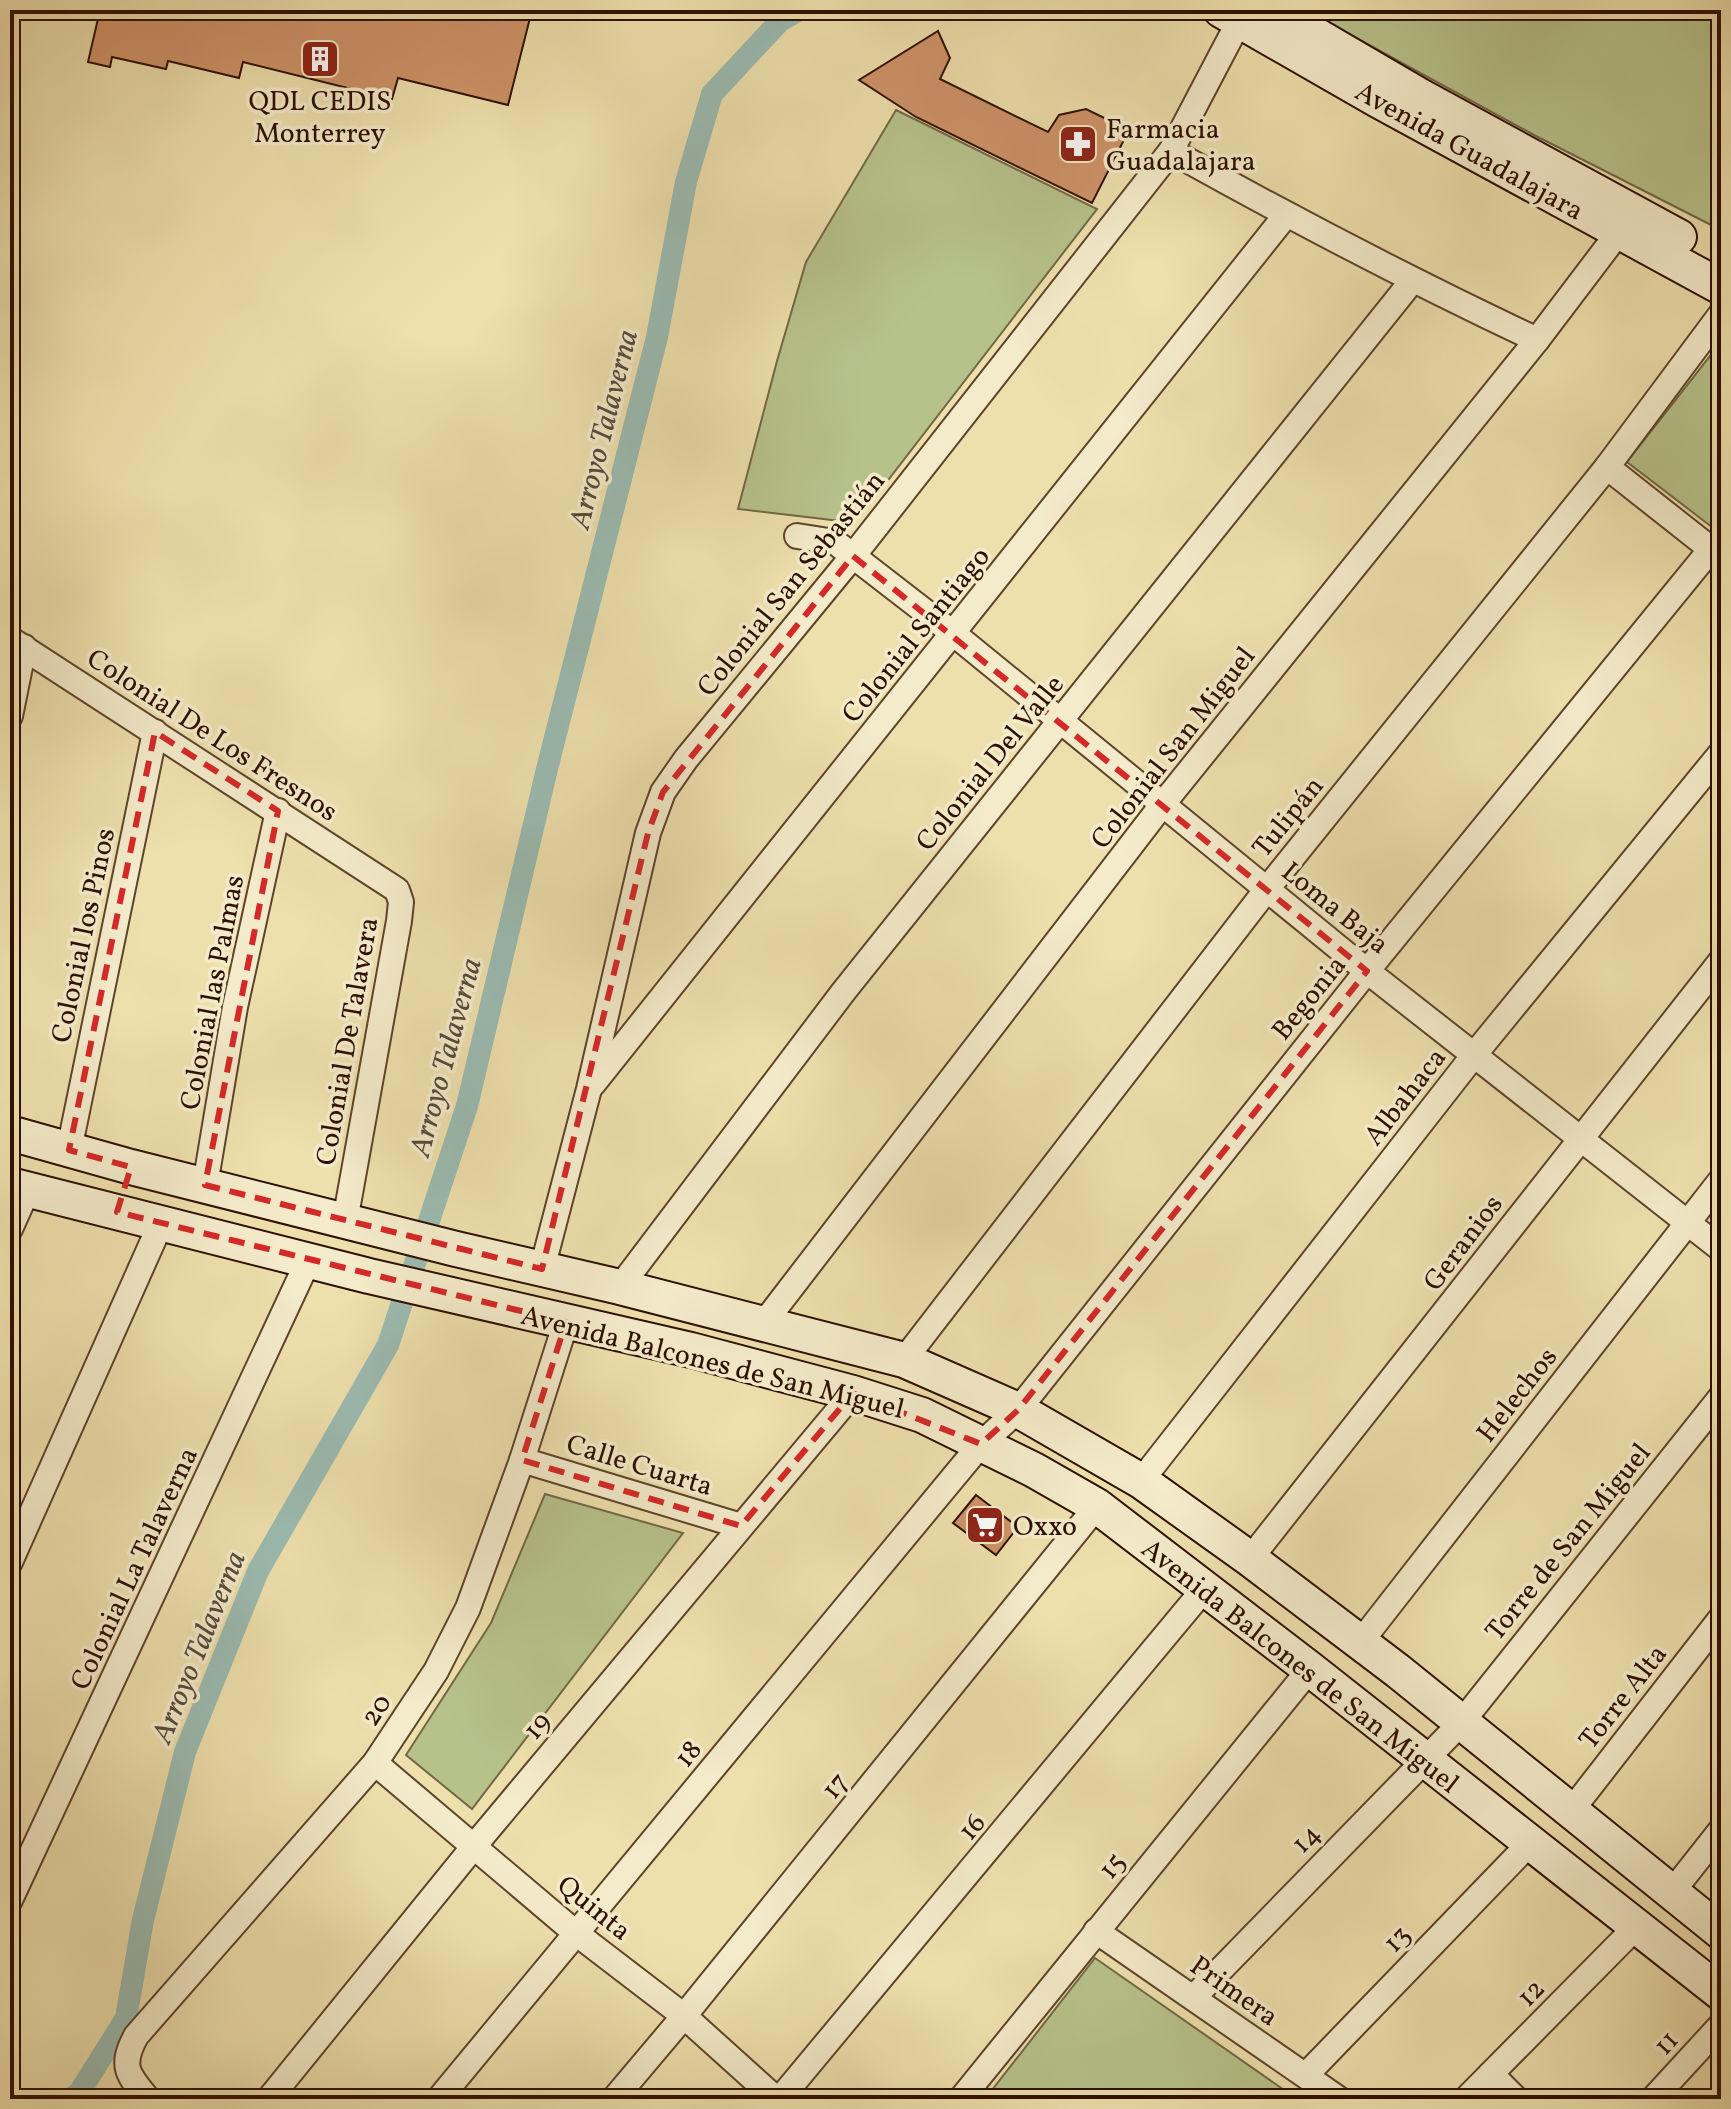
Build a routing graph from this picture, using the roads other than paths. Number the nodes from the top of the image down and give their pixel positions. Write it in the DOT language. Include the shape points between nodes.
graph roads {
  1 [pos="1273,10"];
  2 [pos="1235,14"];
  3 [pos="1171,151"];
  4 [pos="1286,215"];
  5 [pos="1627,222"];
  6 [pos="1721,261"];
  7 [pos="1412,281"];
  8 [pos="1721,287"];
  9 [pos="1721,314"];
  10 [pos="1537,340"];
  11 [pos="1607,467"];
  12 [pos="797,536"];
  13 [pos="1716,553"];
  14 [pos="853,556"];
  15 [pos="954,634"];
  16 [pos="17,643"];
  17 [pos="10,716"];
  18 [pos="1059,722"];
  19 [pos="155,732"];
  20 [pos="1721,753"];
  21 [pos="1162,805"];
  22 [pos="278,811"];
  23 [pos="383,879"];
  24 [pos="1267,889"];
  25 [pos="1721,961"];
  26 [pos="1367,971"];
  27 [pos="1474,1055"];
  28 [pos="589,1089"];
  29 [pos="10,1133"];
  30 [pos="1581,1137"];
  31 [pos="69,1150"];
  32 [pos="131,1167"];
  33 [pos="1721,1180"];
  34 [pos="205,1185"];
  35 [pos="19,1187"];
  36 [pos="117,1212"];
  37 [pos="161,1223"];
  38 [pos="1687,1223"];
  39 [pos="357,1224"];
  40 [pos="10,1229"];
  41 [pos="1721,1249"];
  42 [pos="308,1261"];
  43 [pos="542,1269"];
  44 [pos="620,1287"];
  45 [pos="566,1322"];
  46 [pos="764,1323"];
  47 [pos="904,1360"];
  48 [pos="853,1393"];
  49 [pos="1721,1397"];
  50 [pos="1018,1410"];
  51 [pos="981,1444"];
  52 [pos="522,1460"];
  53 [pos="1141,1481"];
  54 [pos="1097,1506"];
  55 [pos="741,1526"];
  56 [pos="1250,1559"];
  57 [pos="10,1562"];
  58 [pos="1205,1588"];
  59 [pos="1721,1618"];
  60 [pos="1359,1644"];
  61 [pos="1310,1669"];
  62 [pos="1461,1723"];
  63 [pos="1424,1760"];
  64 [pos="375,1763"];
  65 [pos="1571,1811"];
  66 [pos="1721,1830"];
  67 [pos="1529,1844"];
  68 [pos="475,1845"];
  69 [pos="1672,1892"];
  70 [pos="11,1895"];
  71 [pos="1636,1927"];
  72 [pos="1096,1931"];
  73 [pos="1721,1932"];
  74 [pos="577,1934"];
  75 [pos="1721,1993"];
  76 [pos="1194,1997"];
  77 [pos="684,2016"];
  78 [pos="1721,2025"];
  79 [pos="1491,2074"];
  80 [pos="1306,2075"];
  81 [pos="148,2099"];
  82 [pos="269,2099"];
  83 [pos="439,2099"];
  84 [pos="614,2099"];
  85 [pos="778,2099"];
  86 [pos="961,2099"];
  87 [pos="1339,2099"];
  88 [pos="1466,2099"];
  89 [pos="1516,2099"];
  90 [pos="1653,2099"];
  1 -- 5 [label="street, Avenida Guadalajara"];
  2 -- 3 [label="street, Colonial San Sebastián"];
  2 -- 5 [label="street, Avenida Guadalajara" via="1376,99"];
  3 -- 4 [label="street"];
  3 -- 14 [label="street, Colonial San Sebastián"];
  4 -- 7 [label="street"];
  4 -- 15 [label="street, Colonial Santiago"];
  5 -- 6 [label="street, Avenida Guadalajara"];
  5 -- 8 [label="street, Avenida Guadalajara"];
  5 -- 10 [label="street, Colonial San Miguel"];
  7 -- 10 [label="street"];
  7 -- 18 [label="street, Colonial Del Valle"];
  9 -- 11 [label="street, Tulipán"];
  10 -- 21 [label="street, Colonial San Miguel"];
  11 -- 13 [label="street"];
  11 -- 24 [label="street, Tulipán"];
  12 -- 14 [label="street, Loma Baja" via="835,542"];
  13 -- 26 [label="street, Begonia"];
  14 -- 15 [label="street, Loma Baja"];
  14 -- 28 [label="street, Colonial San Sebastián" via="663,792 648,833"];
  15 -- 18 [label="street, Loma Baja"];
  15 -- 28 [label="street, Colonial Santiago"];
  16 -- 17 [label="street"];
  16 -- 19 [label="street, Colonial De Los Fresnos"];
  18 -- 21 [label="street, Loma Baja"];
  18 -- 44 [label="street, Colonial Del Valle" via="844,991"];
  19 -- 22 [label="street, Colonial De Los Fresnos"];
  19 -- 31 [label="street, Colonial los Pinos"];
  20 -- 27 [label="street, Albahaca"];
  21 -- 24 [label="street, Loma Baja"];
  21 -- 46 [label="street, Colonial San Miguel"];
  22 -- 23 [label="street, Colonial De Los Fresnos"];
  22 -- 34 [label="street, Colonial las Palmas" via="235,1007"];
  23 -- 39 [label="street, Colonial De Talavera" via="397,890 401,902"];
  24 -- 26 [label="street, Loma Baja"];
  24 -- 47 [label="street, Tulipán"];
  25 -- 30 [label="street, Geranios"];
  26 -- 27 [label="street, Loma Baja"];
  26 -- 50 [label="street, Begonia"];
  27 -- 30 [label="street, Loma Baja"];
  27 -- 53 [label="street, Albahaca"];
  28 -- 43 [label="street, Colonial San Sebastián"];
  29 -- 31 [label="street, Avenida Balcones de San Miguel"];
  30 -- 38 [label="street, Loma Baja"];
  30 -- 56 [label="street, Geranios"];
  31 -- 32 [label="street, Avenida Balcones de San Miguel"];
  32 -- 34 [label="street, Avenida Balcones de San Miguel"];
  32 -- 36 [label="street"];
  33 -- 38 [label="street, Helechos"];
  34 -- 39 [label="street, Avenida Balcones de San Miguel"];
  35 -- 36 [label="street, Avenida Balcones de San Miguel"];
  35 -- 40 [label="street"];
  36 -- 37 [label="street, Avenida Balcones de San Miguel"];
  37 -- 42 [label="street, Avenida Balcones de San Miguel"];
  37 -- 57 [label="street"];
  38 -- 41 [label="street, Loma Baja"];
  38 -- 60 [label="street, Helechos"];
  39 -- 43 [label="street, Avenida Balcones de San Miguel"];
  42 -- 45 [label="street, Avenida Balcones de San Miguel"];
  42 -- 70 [label="street, Colonial La Talaverna"];
  43 -- 44 [label="street, Avenida Balcones de San Miguel"];
  44 -- 46 [label="street, Avenida Balcones de San Miguel"];
  45 -- 48 [label="street, Avenida Balcones de San Miguel"];
  45 -- 52 [label="street, 20"];
  46 -- 47 [label="street, Avenida Balcones de San Miguel"];
  47 -- 50 [label="street, Avenida Balcones de San Miguel"];
  48 -- 51 [label="street, Avenida Balcones de San Miguel" via="922,1415"];
  48 -- 55 [label="street, 19"];
  49 -- 62 [label="street, Torre de San Miguel"];
  50 -- 51 [label="street, Begonia"];
  50 -- 53 [label="street, Avenida Balcones de San Miguel"];
  51 -- 54 [label="street, Avenida Balcones de San Miguel"];
  51 -- 74 [label="street, 18"];
  52 -- 55 [label="street, Calle Cuarta"];
  52 -- 64 [label="street, 20" via="468,1608 436,1671"];
  53 -- 56 [label="street, Avenida Balcones de San Miguel"];
  54 -- 58 [label="street, Avenida Balcones de San Miguel"];
  54 -- 77 [label="street, 17"];
  55 -- 68 [label="street, 19"];
  56 -- 60 [label="street, Avenida Balcones de San Miguel"];
  58 -- 61 [label="street, Avenida Balcones de San Miguel"];
  58 -- 85 [label="street, 16"];
  59 -- 65 [label="street, Torre Alta"];
  60 -- 62 [label="street, Avenida Balcones de San Miguel"];
  61 -- 63 [label="street, Avenida Balcones de San Miguel"];
  61 -- 72 [label="street, 15"];
  62 -- 63 [label="street, 14"];
  62 -- 65 [label="street, Avenida Balcones de San Miguel"];
  63 -- 67 [label="street, Avenida Balcones de San Miguel"];
  63 -- 76 [label="street, 14"];
  64 -- 68 [label="street, Quinta"];
  64 -- 81 [label="street, 20" via="136,2036 126,2065"];
  65 -- 69 [label="street, Avenida Balcones de San Miguel"];
  66 -- 69 [label="street"];
  67 -- 71 [label="street, Avenida Balcones de San Miguel"];
  67 -- 80 [label="street, 13"];
  68 -- 74 [label="street, Quinta"];
  68 -- 82 [label="street, 19"];
  69 -- 73 [label="street, Avenida Balcones de San Miguel"];
  71 -- 75 [label="street, Avenida Balcones de San Miguel"];
  71 -- 79 [label="street, 12"];
  72 -- 76 [label="street, Primera"];
  72 -- 86 [label="street, 15"];
  74 -- 77 [label="street, Quinta"];
  74 -- 83 [label="street, 18"];
  76 -- 80 [label="street, Primera"];
  77 -- 84 [label="street, 17"];
  77 -- 85 [label="street, Quinta"];
  78 -- 90 [label="street, 11"];
  79 -- 88 [label="street, 12"];
  79 -- 89 [label="street"];
  80 -- 87 [label="street, Primera"];
}
